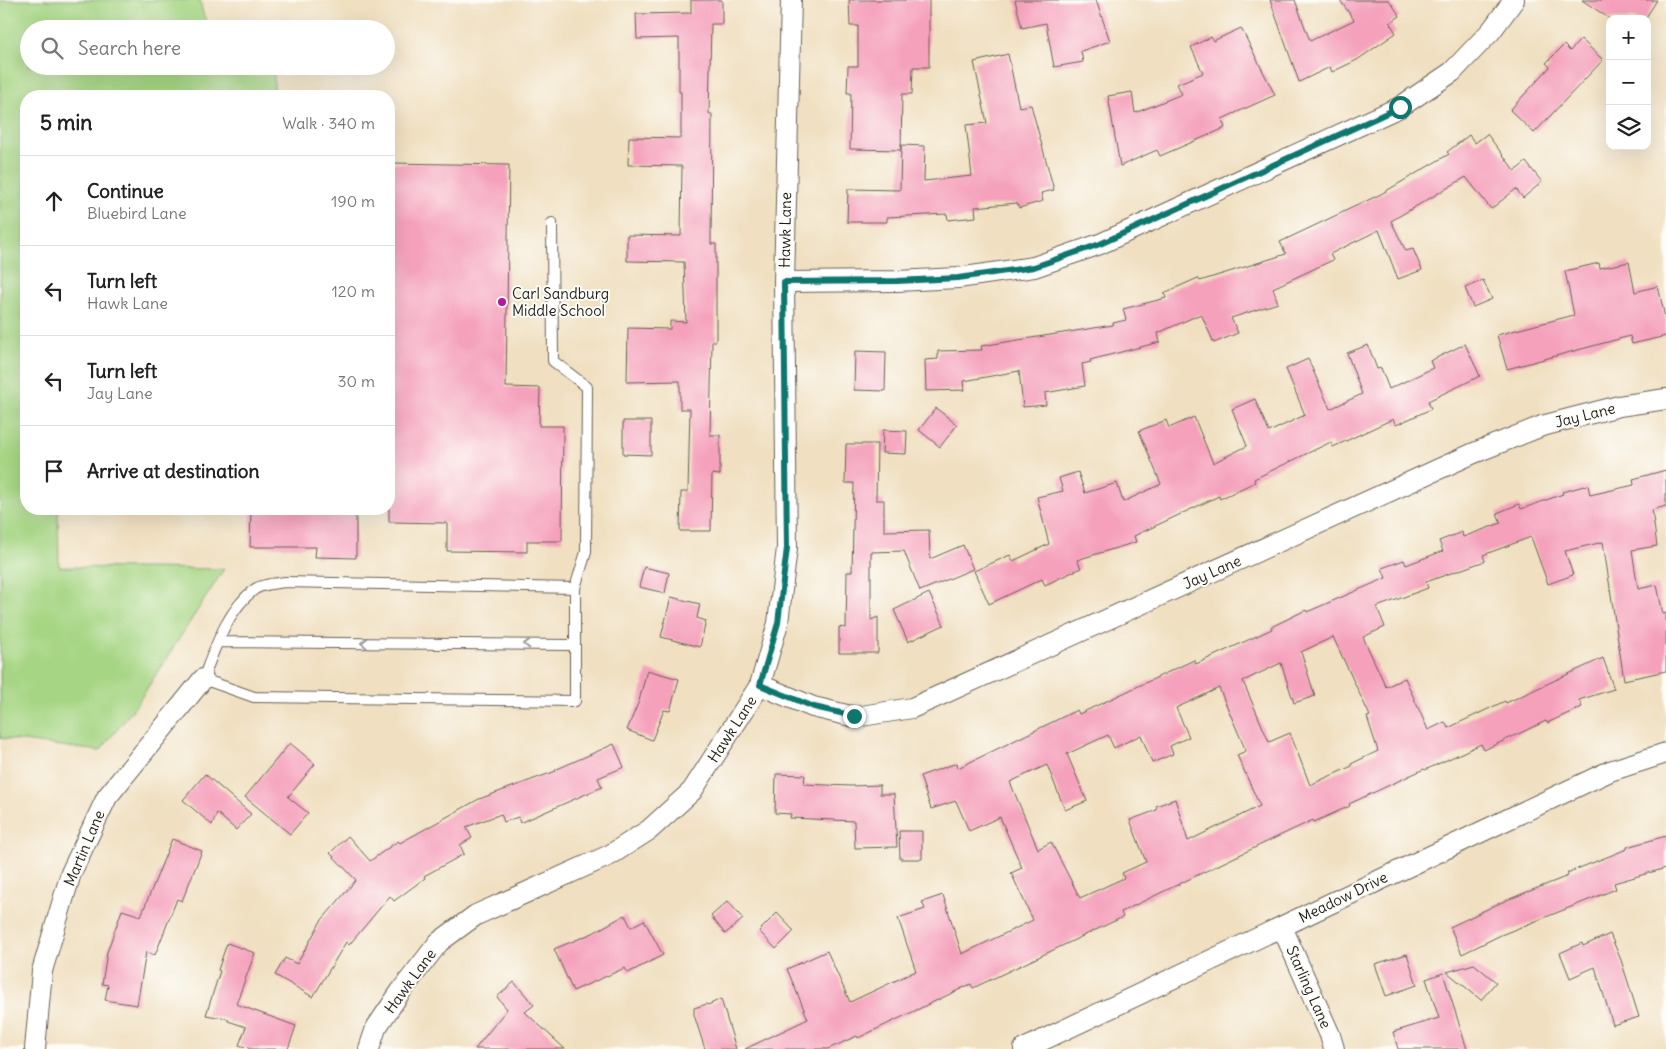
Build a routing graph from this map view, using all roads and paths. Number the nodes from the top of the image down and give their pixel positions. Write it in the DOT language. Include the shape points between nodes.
graph roads {
  1 [pos="790,0"];
  2 [pos="1514,0"];
  3 [pos="552,223"];
  4 [pos="784,282"];
  5 [pos="1666,399"];
  6 [pos="575,588"];
  7 [pos="218,642"];
  8 [pos="575,645"];
  9 [pos="203,679"];
  10 [pos="760,685"];
  11 [pos="1666,754"];
  12 [pos="1282,926"];
  13 [pos="36,1049"];
  14 [pos="369,1049"];
  15 [pos="1024,1049"];
  16 [pos="1334,1049"];
  1 -- 4 [label="street, Hawk Lane"];
  2 -- 4 [label="street" via="1491,31 1452,72 1400,107 1100,244 1034,267 967,277"];
  3 -- 6 [label="lane" via="554,361 587,387 586,552"];
  4 -- 10 [label="street, Hawk Lane" via="787,548 778,623"];
  5 -- 10 [label="street, Jay Lane" via="1619,406 1542,426 1474,453 912,708 854,716 814,707"];
  6 -- 7 [label="lane" via="285,582 256,588 233,612"];
  6 -- 8 [label="lane"];
  8 -- 7 [label="lane, one-way"];
  7 -- 9 [label="lane"];
  8 -- 9 [label="lane" via="575,701 254,697"];
  9 -- 13 [label="street, Martin Lane" via="107,796 72,872 42,971"];
  10 -- 14 [label="street, Hawk Lane" via="692,791 649,830 610,855 476,915 439,942 376,1028"];
  11 -- 12 [label="street, Meadow Drive" via="1602,775"];
  12 -- 15 [label="street, Meadow Drive"];
  12 -- 16 [label="street, Starling Lane"];
}
